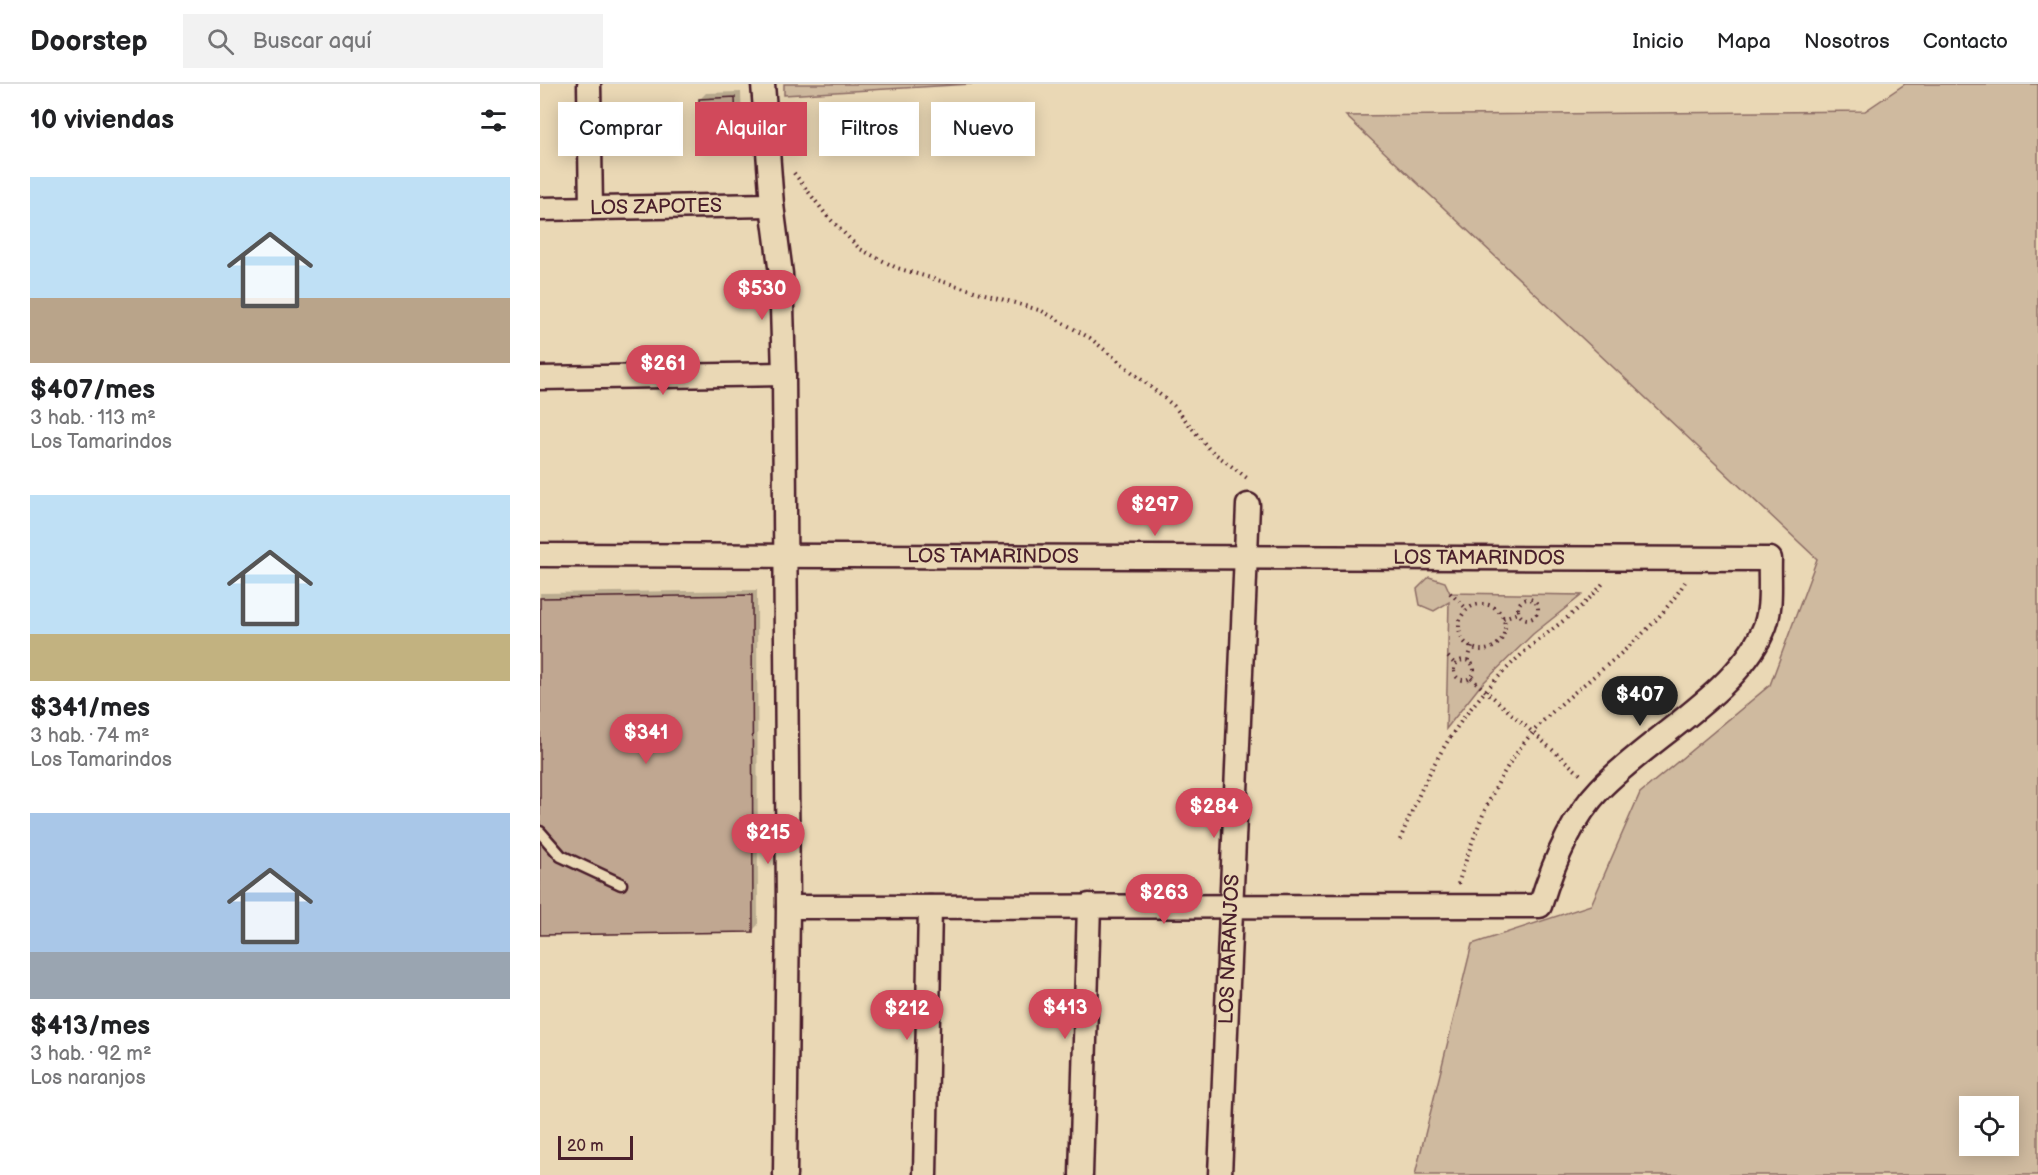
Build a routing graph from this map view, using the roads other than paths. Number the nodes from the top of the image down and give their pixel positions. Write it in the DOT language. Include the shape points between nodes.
graph roads {
  1 [pos="589,84"];
  2 [pos="763,84"];
  3 [pos="772,205"];
  4 [pos="591,207"];
  5 [pos="540,209"];
  6 [pos="784,374"];
  7 [pos="540,378"];
  8 [pos="1248,506"];
  9 [pos="540,555"];
  10 [pos="786,556"];
  11 [pos="1246,557"];
  12 [pos="540,832"];
  13 [pos="621,884"];
  14 [pos="1089,905"];
  15 [pos="1231,905"];
  16 [pos="930,907"];
  17 [pos="788,908"];
  18 [pos="785,1175"];
  19 [pos="925,1175"];
  20 [pos="1081,1175"];
  21 [pos="1220,1175"];
  1 -- 4 [label="street"];
  2 -- 3 [label="street"];
  3 -- 4 [label="street, LOS ZAPOTES"];
  3 -- 6 [label="street" via="781,274"];
  4 -- 5 [label="street, LOS ZAPOTES"];
  6 -- 7 [label="street"];
  6 -- 10 [label="street"];
  8 -- 11 [label="street, LOS NARANJOS"];
  9 -- 10 [label="street, LOS TAMARINDOS"];
  10 -- 11 [label="street, LOS TAMARINDOS"];
  10 -- 17 [label="street"];
  11 -- 15 [label="street, LOS NARANJOS"];
  11 -- 15 [label="street, LOS TAMARINDOS" via="1770,559 1765,629 1752,652 1703,702 1599,790 1559,856 1540,906"];
  12 -- 13 [label="lane" via="561,856"];
  14 -- 15 [label="street"];
  14 -- 16 [label="street"];
  14 -- 20 [label="street"];
  15 -- 21 [label="street, LOS NARANJOS"];
  16 -- 17 [label="street"];
  16 -- 19 [label="street"];
  17 -- 18 [label="street"];
}
